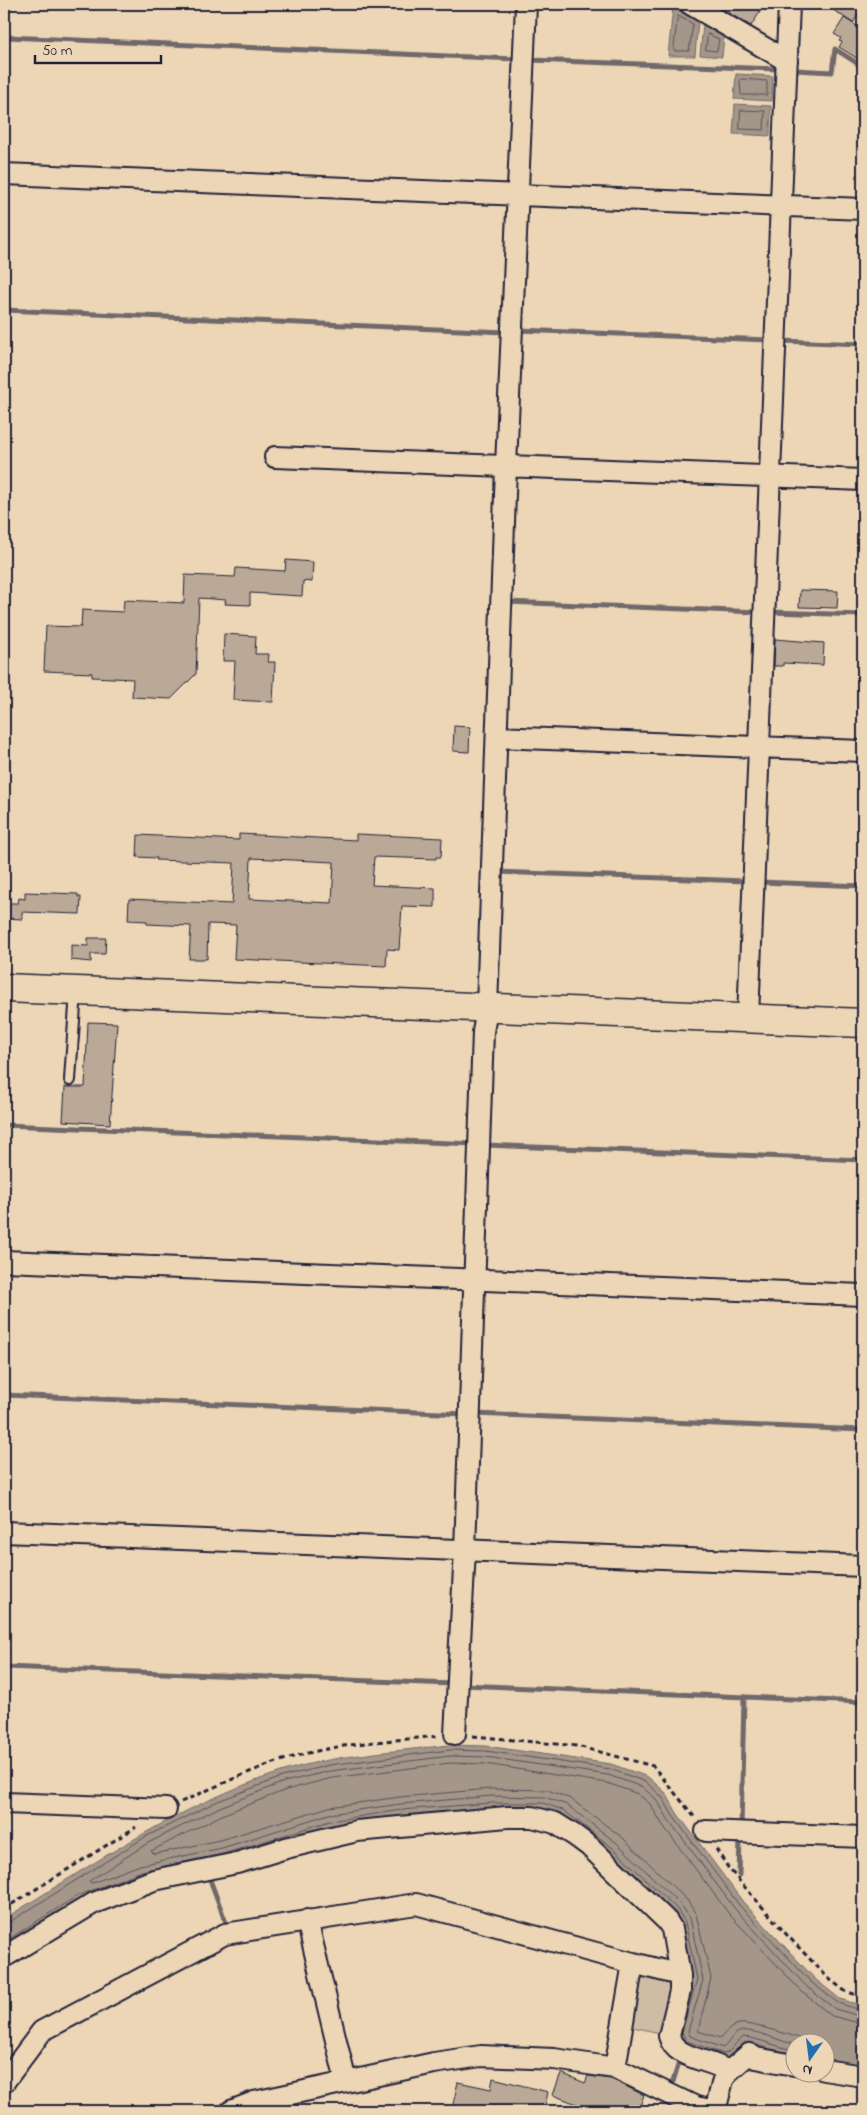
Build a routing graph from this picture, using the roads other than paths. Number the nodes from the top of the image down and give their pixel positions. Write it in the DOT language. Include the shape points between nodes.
graph roads {
  1 [pos="526,4"];
  2 [pos="690,4"];
  3 [pos="789,4"];
  4 [pos="787,61"];
  5 [pos="4,174"];
  6 [pos="518,194"];
  7 [pos="781,205"];
  8 [pos="863,208"];
  9 [pos="275,457"];
  10 [pos="506,466"];
  11 [pos="769,476"];
  12 [pos="863,480"];
  13 [pos="497,737"];
  14 [pos="758,747"];
  15 [pos="863,751"];
  16 [pos="4,988"];
  17 [pos="76,991"];
  18 [pos="487,1008"];
  19 [pos="748,1018"];
  20 [pos="863,1023"];
  21 [pos="70,1080"];
  22 [pos="4,1261"];
  23 [pos="475,1279"];
  24 [pos="863,1295"];
  25 [pos="4,1532"];
  26 [pos="465,1550"];
  27 [pos="863,1566"];
  28 [pos="455,1734"];
  29 [pos="4,1803"];
  30 [pos="166,1808"];
  31 [pos="706,1831"];
  32 [pos="863,1837"];
  33 [pos="307,1920"];
  34 [pos="4,1957"];
  35 [pos="633,1964"];
  36 [pos="680,1976"];
  37 [pos="784,2063"];
  38 [pos="616,2068"];
  39 [pos="728,2072"];
  40 [pos="834,2072"];
  41 [pos="863,2076"];
  42 [pos="4,2082"];
  43 [pos="346,2082"];
  44 [pos="705,2110"];
  45 [pos="231,2111"];
  1 -- 6 [label="street"];
  2 -- 4 [label="street"];
  3 -- 4 [label="street"];
  4 -- 7 [label="street"];
  5 -- 6 [label="street"];
  6 -- 7 [label="street"];
  6 -- 10 [label="street"];
  7 -- 8 [label="street"];
  7 -- 11 [label="street"];
  9 -- 10 [label="street"];
  10 -- 11 [label="street"];
  10 -- 13 [label="street"];
  11 -- 12 [label="street"];
  11 -- 14 [label="street"];
  13 -- 14 [label="street"];
  13 -- 18 [label="street"];
  14 -- 15 [label="street"];
  14 -- 19 [label="street"];
  16 -- 17 [label="street"];
  17 -- 18 [label="street"];
  17 -- 21 [label="lane"];
  18 -- 19 [label="street"];
  18 -- 23 [label="street" via="483,1032"];
  19 -- 20 [label="street"];
  22 -- 23 [label="street"];
  23 -- 24 [label="street"];
  23 -- 26 [label="street"];
  25 -- 26 [label="street"];
  26 -- 27 [label="street"];
  26 -- 28 [label="street"];
  29 -- 30 [label="street"];
  31 -- 32 [label="street"];
  33 -- 35 [label="street" via="416,1904"];
  33 -- 42 [label="street" via="225,1934 42,2031"];
  33 -- 43 [label="street"];
  34 -- 36 [label="street" via="94,1903 154,1880 237,1863 358,1831 532,1817 555,1823 589,1846 667,1921 672,1929"];
  35 -- 36 [label="street"];
  35 -- 38 [label="street"];
  36 -- 39 [label="street" via="670,2041 683,2052"];
  37 -- 39 [label="street" via="749,2054"];
  38 -- 43 [label="street" via="554,2059 482,2056"];
  38 -- 44 [label="street"];
  39 -- 44 [label="street"];
  40 -- 41 [label="street"];
  43 -- 45 [label="street" via="254,2102"];
}
